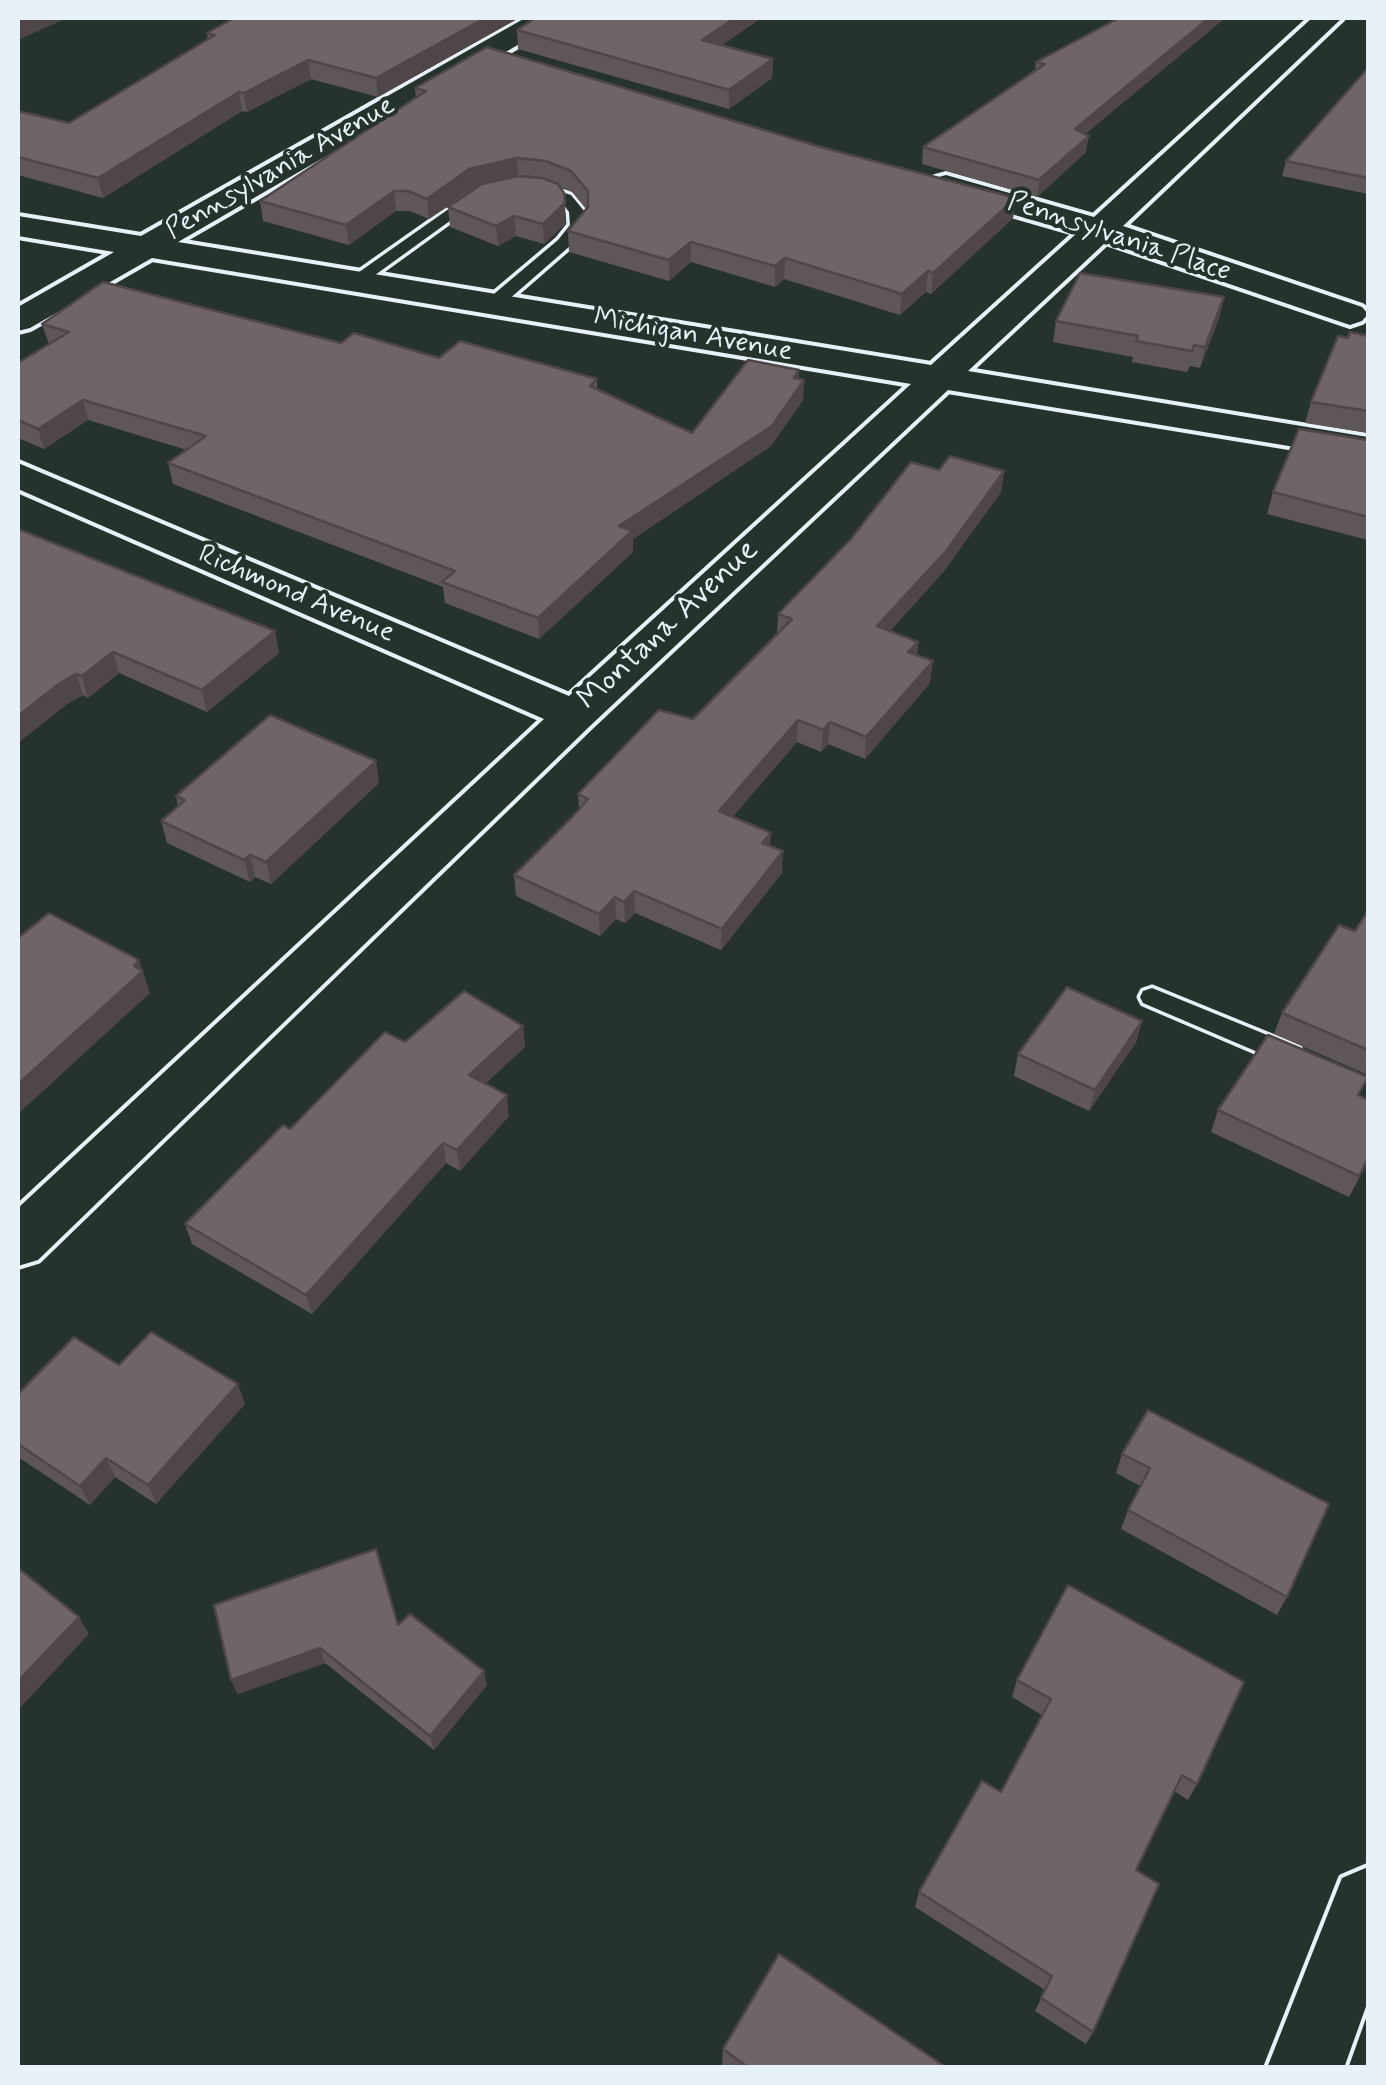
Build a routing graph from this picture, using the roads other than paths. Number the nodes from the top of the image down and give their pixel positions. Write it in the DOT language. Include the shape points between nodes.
graph roads {
  1 [pos="544,18"];
  2 [pos="1328,18"];
  3 [pos="483,52"];
  4 [pos="520,63"];
  5 [pos="913,175"];
  6 [pos="519,187"];
  7 [pos="487,192"];
  8 [pos="18,226"];
  9 [pos="1100,228"];
  10 [pos="150,245"];
  11 [pos="358,280"];
  12 [pos="494,303"];
  13 [pos="1350,314"];
  14 [pos="18,321"];
  15 [pos="936,378"];
  16 [pos="1368,448"];
  17 [pos="18,475"];
  18 [pos="574,715"];
  19 [pos="1152,998"];
  20 [pos="1314,1066"];
  21 [pos="26,1221"];
  22 [pos="1368,1904"];
  23 [pos="1305,2068"];
  1 -- 3 [label="street, Pennsylvania Avenue"];
  2 -- 9 [label="street, Montana Avenue"];
  3 -- 4 [label="street"];
  3 -- 10 [label="street, Pennsylvania Avenue"];
  5 -- 9 [label="street, Pennsylvania Place"];
  6 -- 12 [label="lane" via="566,198 578,225"];
  7 -- 11 [label="lane"];
  8 -- 10 [label="street, Michigan Avenue"];
  9 -- 13 [label="street, Pennsylvania Place"];
  9 -- 15 [label="street, Montana Avenue"];
  10 -- 11 [label="street, Michigan Avenue"];
  10 -- 14 [label="street, Pennsylvania Avenue"];
  11 -- 12 [label="street, Michigan Avenue"];
  12 -- 15 [label="street, Michigan Avenue"];
  15 -- 16 [label="street, Michigan Avenue"];
  15 -- 18 [label="street, Montana Avenue"];
  17 -- 18 [label="street, Richmond Avenue"];
  18 -- 21 [label="street, Montana Avenue"];
  19 -- 20 [label="lane"];
  22 -- 23 [label="street"];
}
